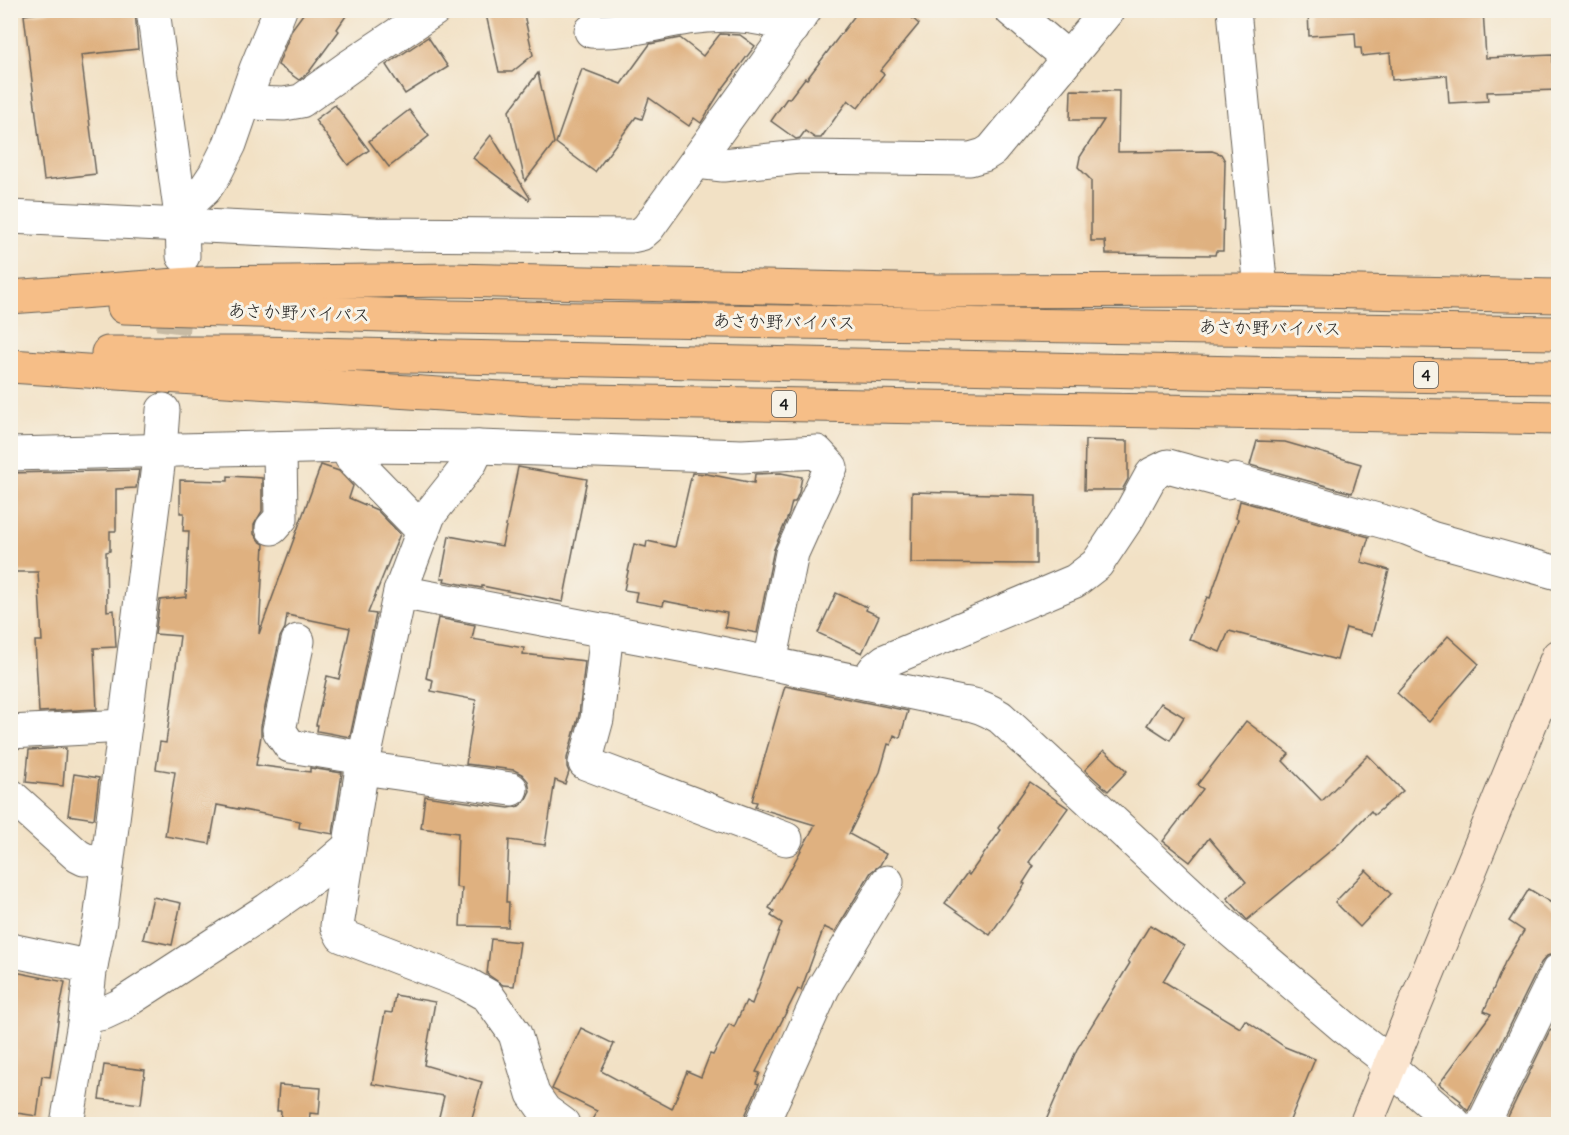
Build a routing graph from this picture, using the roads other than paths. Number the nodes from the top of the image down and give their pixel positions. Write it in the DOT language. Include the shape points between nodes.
graph roads {
  1 [pos="153,10"];
  2 [pos="280,10"];
  3 [pos="434,10"];
  4 [pos="1011,10"];
  5 [pos="1108,10"];
  6 [pos="1234,10"];
  7 [pos="799,19"];
  8 [pos="591,31"];
  9 [pos="1068,58"];
  10 [pos="245,103"];
  11 [pos="697,162"];
  12 [pos="10,217"];
  13 [pos="182,230"];
  14 [pos="1261,290"];
  15 [pos="1558,296"];
  16 [pos="10,297"];
  17 [pos="10,304"];
  18 [pos="1558,333"];
  19 [pos="10,352"];
  20 [pos="10,366"];
  21 [pos="1558,377"];
  22 [pos="163,410"];
  23 [pos="1558,418"];
  24 [pos="346,446"];
  25 [pos="477,447"];
  26 [pos="280,448"];
  27 [pos="160,450"];
  28 [pos="10,454"];
  29 [pos="272,528"];
  30 [pos="423,531"];
  31 [pos="1558,573"];
  32 [pos="400,592"];
  33 [pos="606,631"];
  34 [pos="298,641"];
  35 [pos="1558,656"];
  36 [pos="770,663"];
  37 [pos="865,683"];
  38 [pos="125,726"];
  39 [pos="10,732"];
  40 [pos="363,763"];
  41 [pos="511,789"];
  42 [pos="10,795"];
  43 [pos="786,839"];
  44 [pos="349,848"];
  45 [pos="84,859"];
  46 [pos="887,882"];
  47 [pos="10,950"];
  48 [pos="91,967"];
  49 [pos="1558,971"];
  50 [pos="85,1017"];
  51 [pos="1390,1068"];
  52 [pos="67,1125"];
  53 [pos="563,1125"];
  54 [pos="762,1125"];
  55 [pos="1366,1125"];
  56 [pos="1455,1125"];
  57 [pos="1483,1125"];
  1 -- 13 [label="street"];
  2 -- 10 [label="street"];
  3 -- 10 [label="street" via="300,101"];
  4 -- 9 [label="street"];
  5 -- 9 [label="street"];
  6 -- 14 [label="street"];
  7 -- 8 [label="street" via="777,21 741,15 688,18 628,30"];
  7 -- 11 [label="street"];
  9 -- 11 [label="street" via="992,150 970,159 800,157 723,165"];
  10 -- 13 [label="street" via="230,144"];
  11 -- 13 [label="street" via="648,228 632,236"];
  12 -- 13 [label="street"];
  14 -- 15 [label="highway"];
  14 -- 16 [label="highway" via="940,291 453,280 205,283"];
  17 -- 18 [label="highway, あさか野バイパス" via="447,317"];
  19 -- 21 [label="highway, 4"];
  20 -- 23 [label="highway, 4" via="531,400"];
  22 -- 27 [label="street"];
  24 -- 25 [label="street"];
  24 -- 26 [label="street"];
  24 -- 30 [label="street" via="351,457"];
  25 -- 30 [label="street" via="471,462 429,516"];
  25 -- 36 [label="street" via="742,456 817,452 831,467 792,553"];
  26 -- 27 [label="street"];
  26 -- 29 [label="street" via="281,518"];
  27 -- 28 [label="street"];
  27 -- 38 [label="street"];
  30 -- 32 [label="street"];
  31 -- 37 [label="street" via="1234,480 1227,482 1168,466 1152,474 1097,564 1075,581 885,661"];
  32 -- 33 [label="street"];
  32 -- 40 [label="street"];
  33 -- 36 [label="street"];
  33 -- 43 [label="street" via="597,719 585,763"];
  34 -- 40 [label="street" via="279,730 290,746"];
  35 -- 51 [label="street"];
  36 -- 37 [label="street"];
  37 -- 51 [label="street" via="974,704 1000,717 1221,922 1379,1054"];
  38 -- 39 [label="street"];
  38 -- 48 [label="street"];
  40 -- 41 [label="street"];
  40 -- 44 [label="street"];
  42 -- 45 [label="street"];
  44 -- 50 [label="street" via="267,910 119,1006"];
  44 -- 53 [label="street" via="337,926 342,936 465,983 488,996 515,1034 533,1095"];
  46 -- 54 [label="street" via="824,988"];
  47 -- 48 [label="street"];
  48 -- 50 [label="street"];
  49 -- 57 [label="street"];
  50 -- 52 [label="street"];
  51 -- 55 [label="street"];
  51 -- 56 [label="street"];
}
